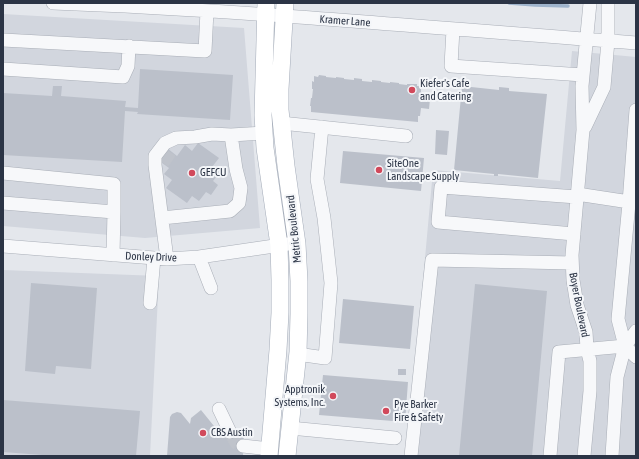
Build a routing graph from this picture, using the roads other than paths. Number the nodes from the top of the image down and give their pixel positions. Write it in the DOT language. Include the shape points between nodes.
graph roads {
  1 [pos="53,3"];
  2 [pos="590,3"];
  3 [pos="608,3"];
  4 [pos="128,4"];
  5 [pos="211,9"];
  6 [pos="265,9"];
  7 [pos="285,10"];
  8 [pos="453,29"];
  9 [pos="586,39"];
  10 [pos="3,40"];
  11 [pos="608,41"];
  12 [pos="636,43"];
  13 [pos="129,46"];
  14 [pos="3,69"];
  15 [pos="583,75"];
  16 [pos="636,110"];
  17 [pos="280,123"];
  18 [pos="322,127"];
  19 [pos="583,130"];
  20 [pos="264,133"];
  21 [pos="231,135"];
  22 [pos="406,136"];
  23 [pos="182,137"];
  24 [pos="172,151"];
  25 [pos="3,173"];
  26 [pos="577,195"];
  27 [pos="3,203"];
  28 [pos="633,203"];
  29 [pos="114,212"];
  30 [pos="162,218"];
  31 [pos="574,234"];
  32 [pos="297,244"];
  33 [pos="279,245"];
  34 [pos="3,246"];
  35 [pos="3,250"];
  36 [pos="113,255"];
  37 [pos="199,257"];
  38 [pos="154,258"];
  39 [pos="167,259"];
  40 [pos="572,263"];
  41 [pos="211,288"];
  42 [pos="150,303"];
  43 [pos="636,331"];
  44 [pos="625,346"];
  45 [pos="587,349"];
  46 [pos="297,354"];
  47 [pos="636,357"];
  48 [pos="219,409"];
  49 [pos="290,428"];
  50 [pos="230,432"];
  51 [pos="395,438"];
  52 [pos="243,446"];
  53 [pos="269,453"];
  54 [pos="287,456"];
  55 [pos="411,456"];
  56 [pos="550,456"];
  57 [pos="584,456"];
  58 [pos="612,456"];
  1 -- 4 [label="street, Kramer Lane"];
  2 -- 9 [label="street, Boyer Boulevard"];
  3 -- 11 [label="street, Boyer Boulevard"];
  4 -- 5 [label="street, Kramer Lane"];
  5 -- 6 [label="street, Kramer Lane"];
  5 -- 13 [label="street" via="205,51"];
  6 -- 7 [label="street, Kramer Lane"];
  6 -- 20 [label="main road, Metric Boulevard"];
  7 -- 8 [label="street, Kramer Lane"];
  7 -- 17 [label="main road, Metric Boulevard"];
  8 -- 9 [label="street, Kramer Lane"];
  8 -- 15 [label="street" via="451,66"];
  9 -- 11 [label="street, Kramer Lane"];
  9 -- 15 [label="street, Boyer Boulevard"];
  10 -- 13 [label="street"];
  11 -- 12 [label="street, Kramer Lane"];
  11 -- 19 [label="street, Boyer Boulevard" via="604,87"];
  13 -- 14 [label="street" via="128,66 123,77"];
  15 -- 19 [label="street, Boyer Boulevard"];
  16 -- 28 [label="street"];
  17 -- 18 [label="street"];
  17 -- 32 [label="main road, Metric Boulevard"];
  18 -- 22 [label="street"];
  18 -- 46 [label="street" via="317,179 331,283 325,358"];
  19 -- 26 [label="street, Boyer Boulevard"];
  20 -- 21 [label="street"];
  20 -- 33 [label="main road, Metric Boulevard"];
  21 -- 23 [label="street"];
  21 -- 30 [label="street" via="240,188 239,203 230,211"];
  23 -- 24 [label="street"];
  23 -- 30 [label="street" via="165,143 155,156 155,165 160,168"];
  25 -- 29 [label="street" via="114,184"];
  26 -- 28 [label="street"];
  26 -- 31 [label="street, Boyer Boulevard"];
  26 -- 31 [label="street" via="441,187 438,222"];
  27 -- 29 [label="street"];
  28 -- 44 [label="street" via="618,319"];
  29 -- 36 [label="street"];
  30 -- 39 [label="street"];
  31 -- 40 [label="street, Boyer Boulevard"];
  32 -- 33 [label="street, Donley Drive"];
  32 -- 46 [label="main road, Metric Boulevard"];
  33 -- 37 [label="street, Donley Drive"];
  33 -- 53 [label="main road, Metric Boulevard" via="280,313"];
  34 -- 35 [label="street"];
  34 -- 36 [label="street, Donley Drive"];
  36 -- 38 [label="street, Donley Drive"];
  37 -- 39 [label="street, Donley Drive"];
  37 -- 41 [label="street"];
  38 -- 39 [label="street, Donley Drive"];
  38 -- 42 [label="street"];
  40 -- 45 [label="street, Boyer Boulevard" via="572,280 586,332"];
  40 -- 55 [label="street" via="432,260"];
  43 -- 44 [label="street"];
  44 -- 45 [label="street"];
  44 -- 47 [label="street"];
  44 -- 58 [label="street" via="617,377"];
  45 -- 56 [label="street" via="559,352"];
  45 -- 57 [label="street, Boyer Boulevard" via="590,361 590,391"];
  46 -- 49 [label="main road, Metric Boulevard"];
  48 -- 50 [label="street"];
  49 -- 51 [label="street"];
  49 -- 54 [label="main road, Metric Boulevard"];
  52 -- 53 [label="street"];
}
